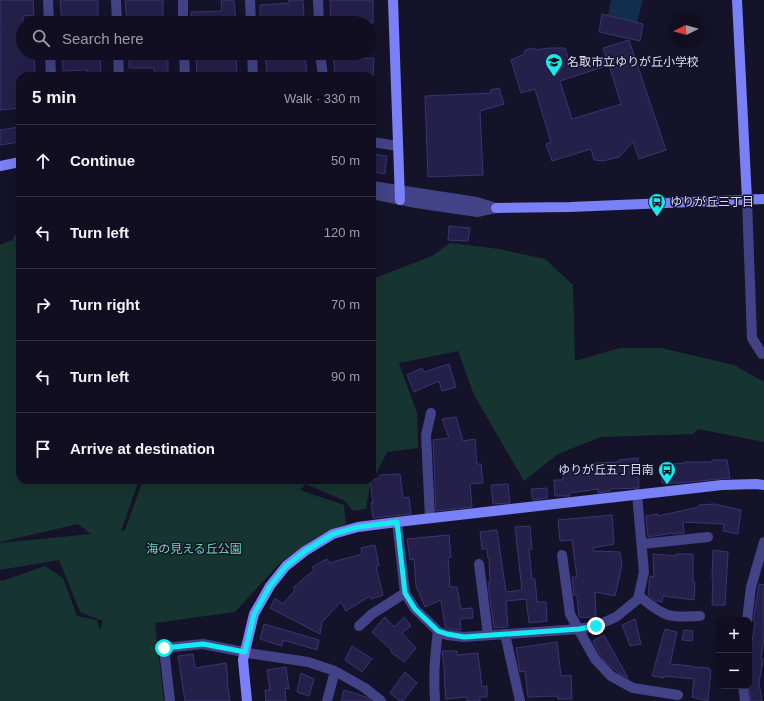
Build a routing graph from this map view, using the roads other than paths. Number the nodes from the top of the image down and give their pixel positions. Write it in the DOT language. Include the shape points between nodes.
graph roads {
  1 [pos="48,0"];
  2 [pos="116,0"];
  3 [pos="183,0"];
  4 [pos="250,0"];
  5 [pos="318,0"];
  6 [pos="393,0"];
  7 [pos="737,0"];
  8 [pos="49,16"];
  9 [pos="117,16"];
  10 [pos="183,16"];
  11 [pos="251,16"];
  12 [pos="319,16"];
  13 [pos="50,60"];
  14 [pos="118,60"];
  15 [pos="184,60"];
  16 [pos="252,60"];
  17 [pos="321,60"];
  18 [pos="51,72"];
  19 [pos="119,72"];
  20 [pos="185,72"];
  21 [pos="253,72"];
  22 [pos="322,72"];
  23 [pos="376,143"];
  24 [pos="398,146"];
  25 [pos="16,163"];
  26 [pos="0,166"];
  27 [pos="376,187"];
  28 [pos="376,194"];
  29 [pos="400,195"];
  30 [pos="764,199"];
  31 [pos="747,200"];
  32 [pos="762,354"];
  33 [pos="431,412"];
  34 [pos="764,485"];
  35 [pos="637,494"];
  36 [pos="430,518"];
  37 [pos="397,522"];
  38 [pos="708,537"];
  39 [pos="764,542"];
  40 [pos="642,544"];
  41 [pos="562,555"];
  42 [pos="479,564"];
  43 [pos="405,593"];
  44 [pos="639,596"];
  45 [pos="700,616"];
  46 [pos="747,617"];
  47 [pos="359,626"];
  48 [pos="579,629"];
  49 [pos="438,631"];
  50 [pos="505,634"];
  51 [pos="488,635"];
  52 [pos="245,652"];
  53 [pos="335,671"];
  54 [pos="743,689"];
  55 [pos="678,695"];
  56 [pos="435,699"];
  57 [pos="170,701"];
  58 [pos="247,701"];
  59 [pos="327,701"];
  60 [pos="381,701"];
  61 [pos="520,701"];
  62 [pos="745,701"];
  1 -- 8 [label="street"];
  2 -- 9 [label="street"];
  3 -- 10 [label="street"];
  4 -- 11 [label="street"];
  5 -- 12 [label="street"];
  6 -- 24 [label="street"];
  7 -- 31 [label="street"];
  13 -- 18 [label="street"];
  14 -- 19 [label="street"];
  15 -- 20 [label="street"];
  16 -- 21 [label="street"];
  17 -- 22 [label="street"];
  23 -- 24 [label="street"];
  24 -- 29 [label="street"];
  25 -- 26 [label="street"];
  27 -- 29 [label="street"];
  28 -- 29 [label="street"];
  29 -- 31 [label="street" via="477,202 496,208"];
  30 -- 31 [label="street"];
  31 -- 32 [label="street" via="752,338"];
  33 -- 36 [label="street" via="426,435"];
  34 -- 35 [label="street" via="722,485"];
  35 -- 36 [label="street"];
  35 -- 40 [label="street"];
  36 -- 37 [label="street"];
  37 -- 43 [label="street"];
  37 -- 52 [label="street" via="358,527 333,534 286,566 270,586 254,614"];
  38 -- 40 [label="street"];
  39 -- 46 [label="street" via="751,587"];
  40 -- 44 [label="street" via="644,572"];
  41 -- 48 [label="street" via="570,614"];
  42 -- 51 [label="street"];
  43 -- 47 [label="street" via="372,614"];
  43 -- 49 [label="street" via="415,609"];
  44 -- 45 [label="street" via="668,615"];
  44 -- 48 [label="street" via="616,617 596,626"];
  48 -- 50 [label="street"];
  48 -- 55 [label="street" via="595,659 611,676 633,688"];
  49 -- 51 [label="street" via="464,637"];
  49 -- 56 [label="street" via="433,680"];
  50 -- 51 [label="street"];
  50 -- 61 [label="street"];
  52 -- 53 [label="street" via="308,662"];
  52 -- 57 [label="street" via="203,644 164,648"];
  52 -- 58 [label="street" via="243,660"];
  53 -- 59 [label="street"];
  53 -- 60 [label="street" via="365,688"];
  54 -- 62 [label="street"];
}
